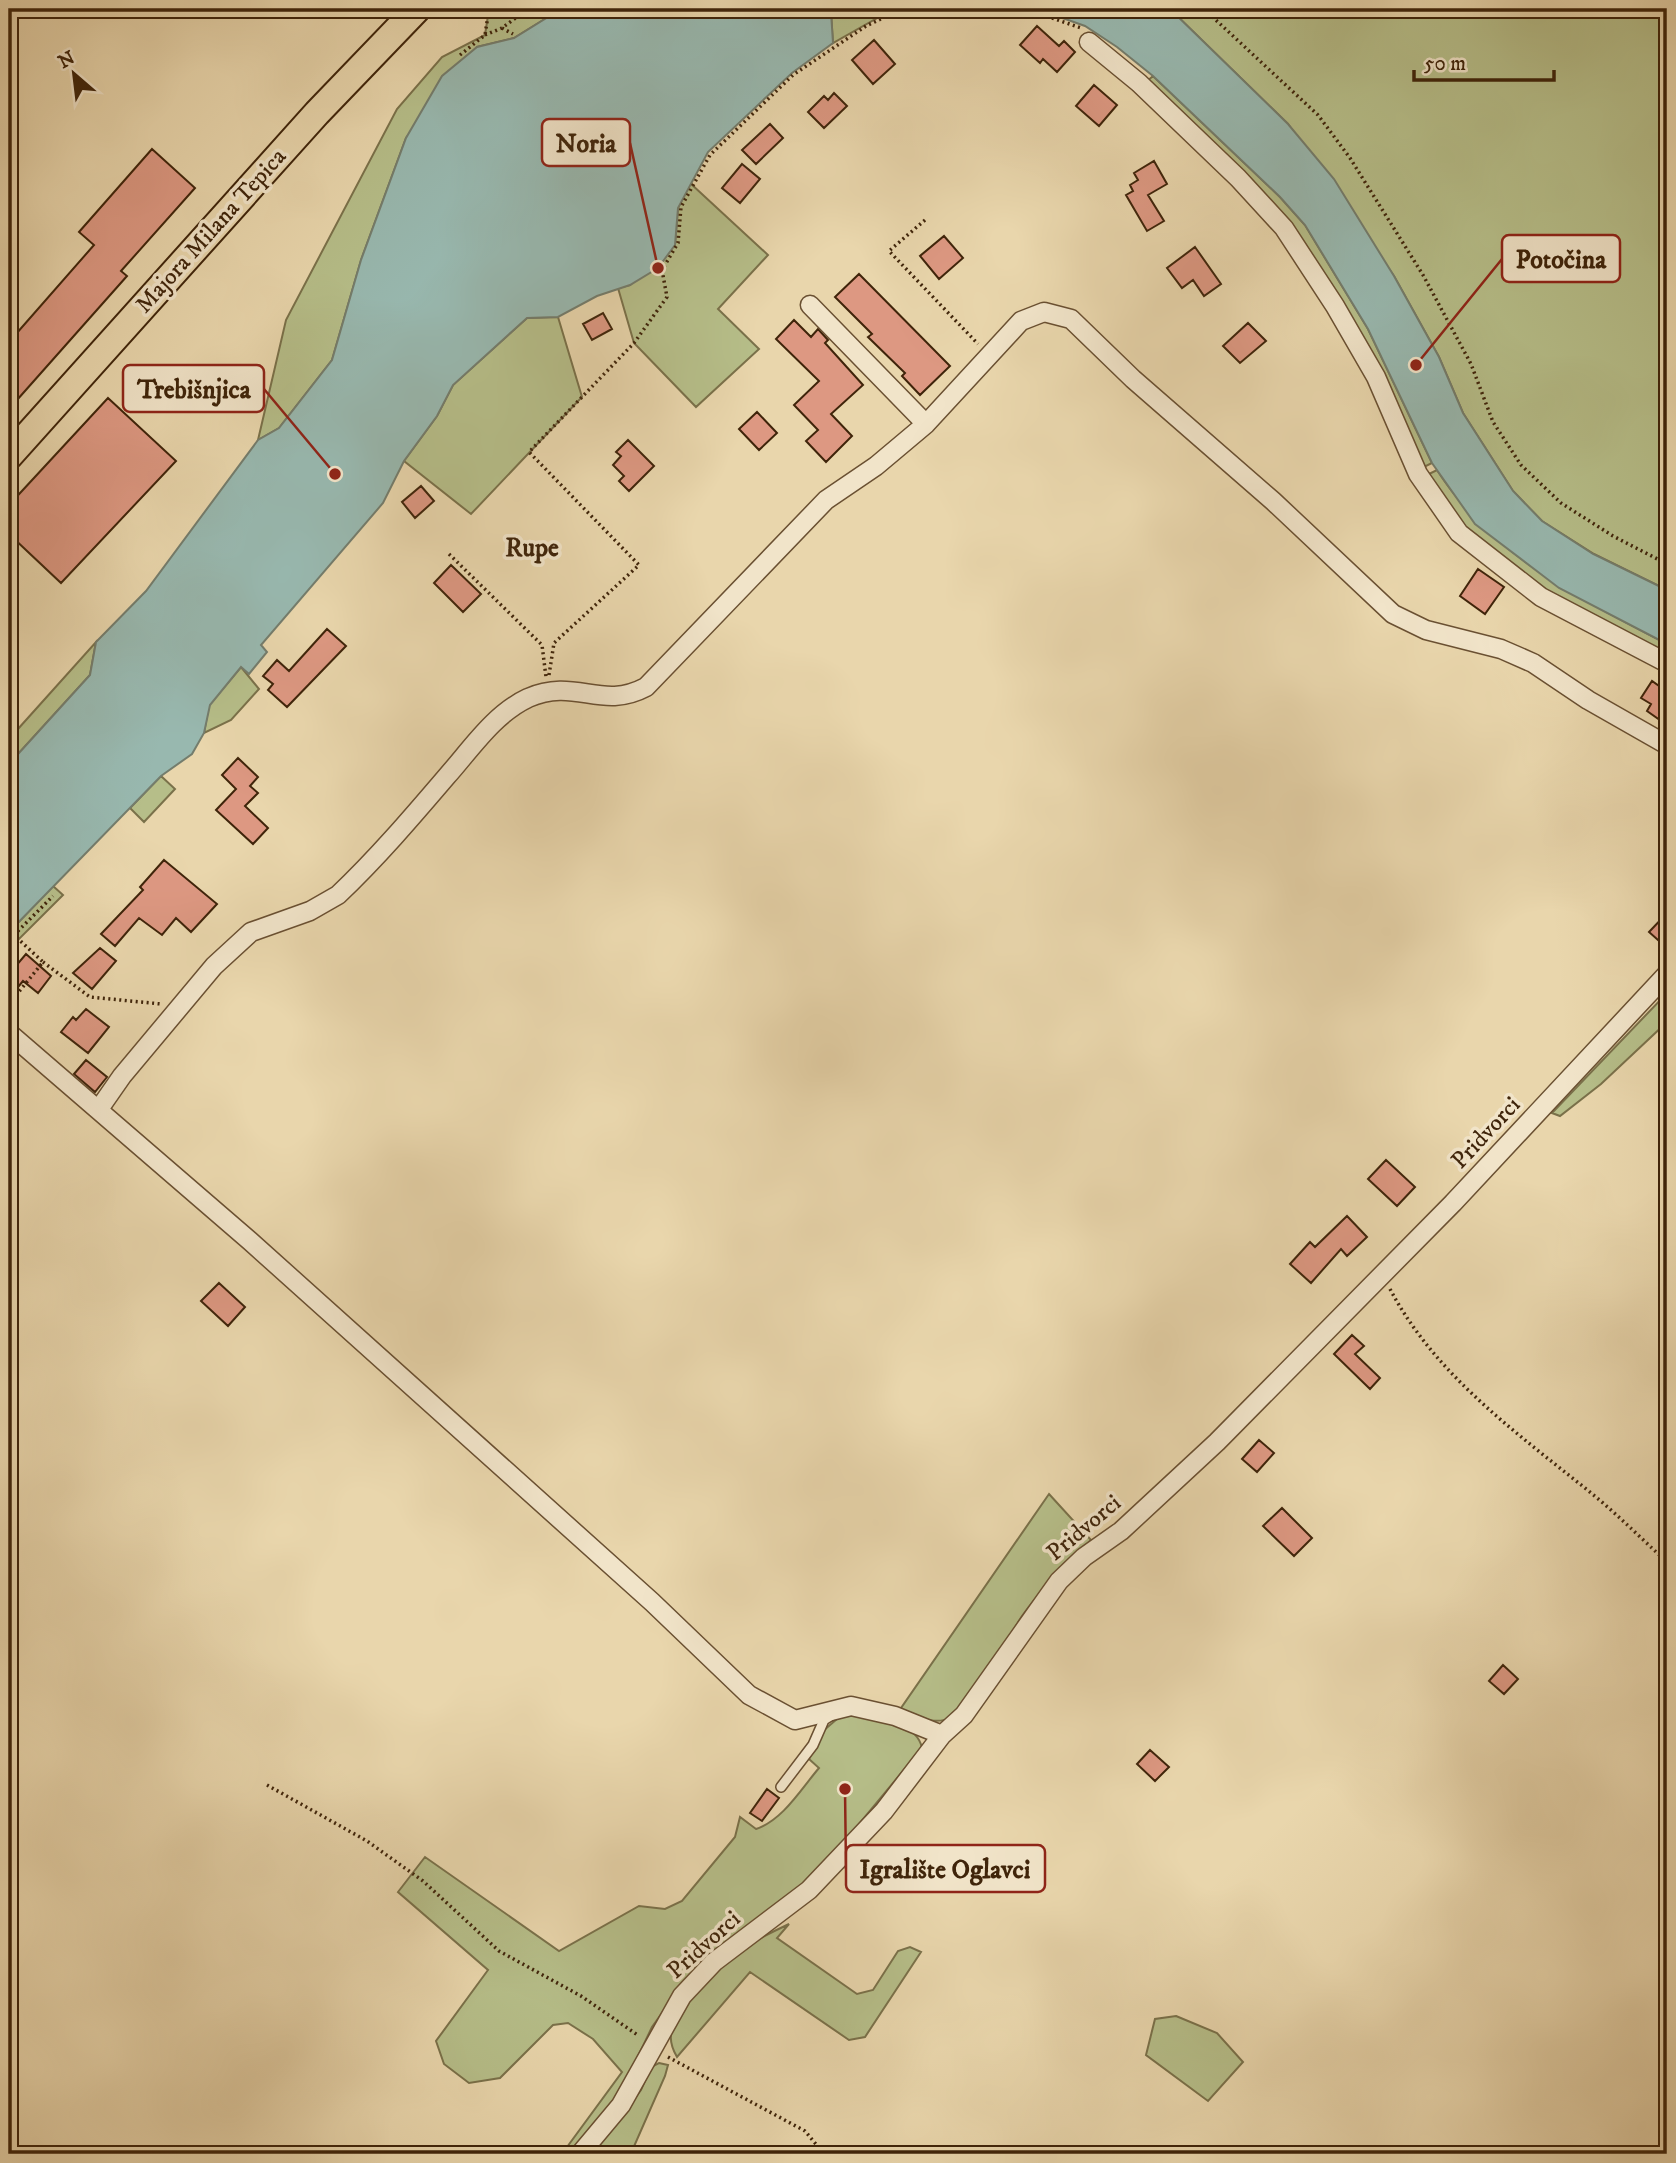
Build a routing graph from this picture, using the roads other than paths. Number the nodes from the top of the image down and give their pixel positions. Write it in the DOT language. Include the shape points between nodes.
graph roads {
  1 [pos="417,9"];
  2 [pos="1088,42"];
  3 [pos="810,304"];
  4 [pos="926,424"];
  5 [pos="9,456"];
  6 [pos="1667,663"];
  7 [pos="1667,745"];
  8 [pos="1667,974"];
  9 [pos="9,1033"];
  10 [pos="99,1110"];
  11 [pos="850,1706"];
  12 [pos="942,1735"];
  13 [pos="781,1787"];
  14 [pos="580,2154"];
  1 -- 5 [label="main road, Majora Milana Tepica" via="317,113"];
  2 -- 6 [label="street" via="1139,83 1284,228 1376,377 1418,474 1459,533 1541,597"];
  3 -- 4 [label="street"];
  4 -- 7 [label="street" via="1021,321 1044,312 1071,319 1393,614 1426,630 1501,649 1534,663"];
  4 -- 10 [label="street" via="876,466 826,499 646,687 629,696 608,698 574,690 546,693 505,712 338,895 310,911 251,932 214,965"];
  8 -- 12 [label="street, Pridvorci" via="1382,1275 1198,1461 1059,1581 964,1715"];
  9 -- 10 [label="street"];
  10 -- 11 [label="street" via="652,1602 749,1695 795,1720"];
  11 -- 12 [label="street" via="894,1716"];
  11 -- 13 [label="lane" via="824,1720 813,1745"];
  12 -- 14 [label="street, Pridvorci" via="884,1811 809,1889 697,1978 682,1996 621,2105"];
}
